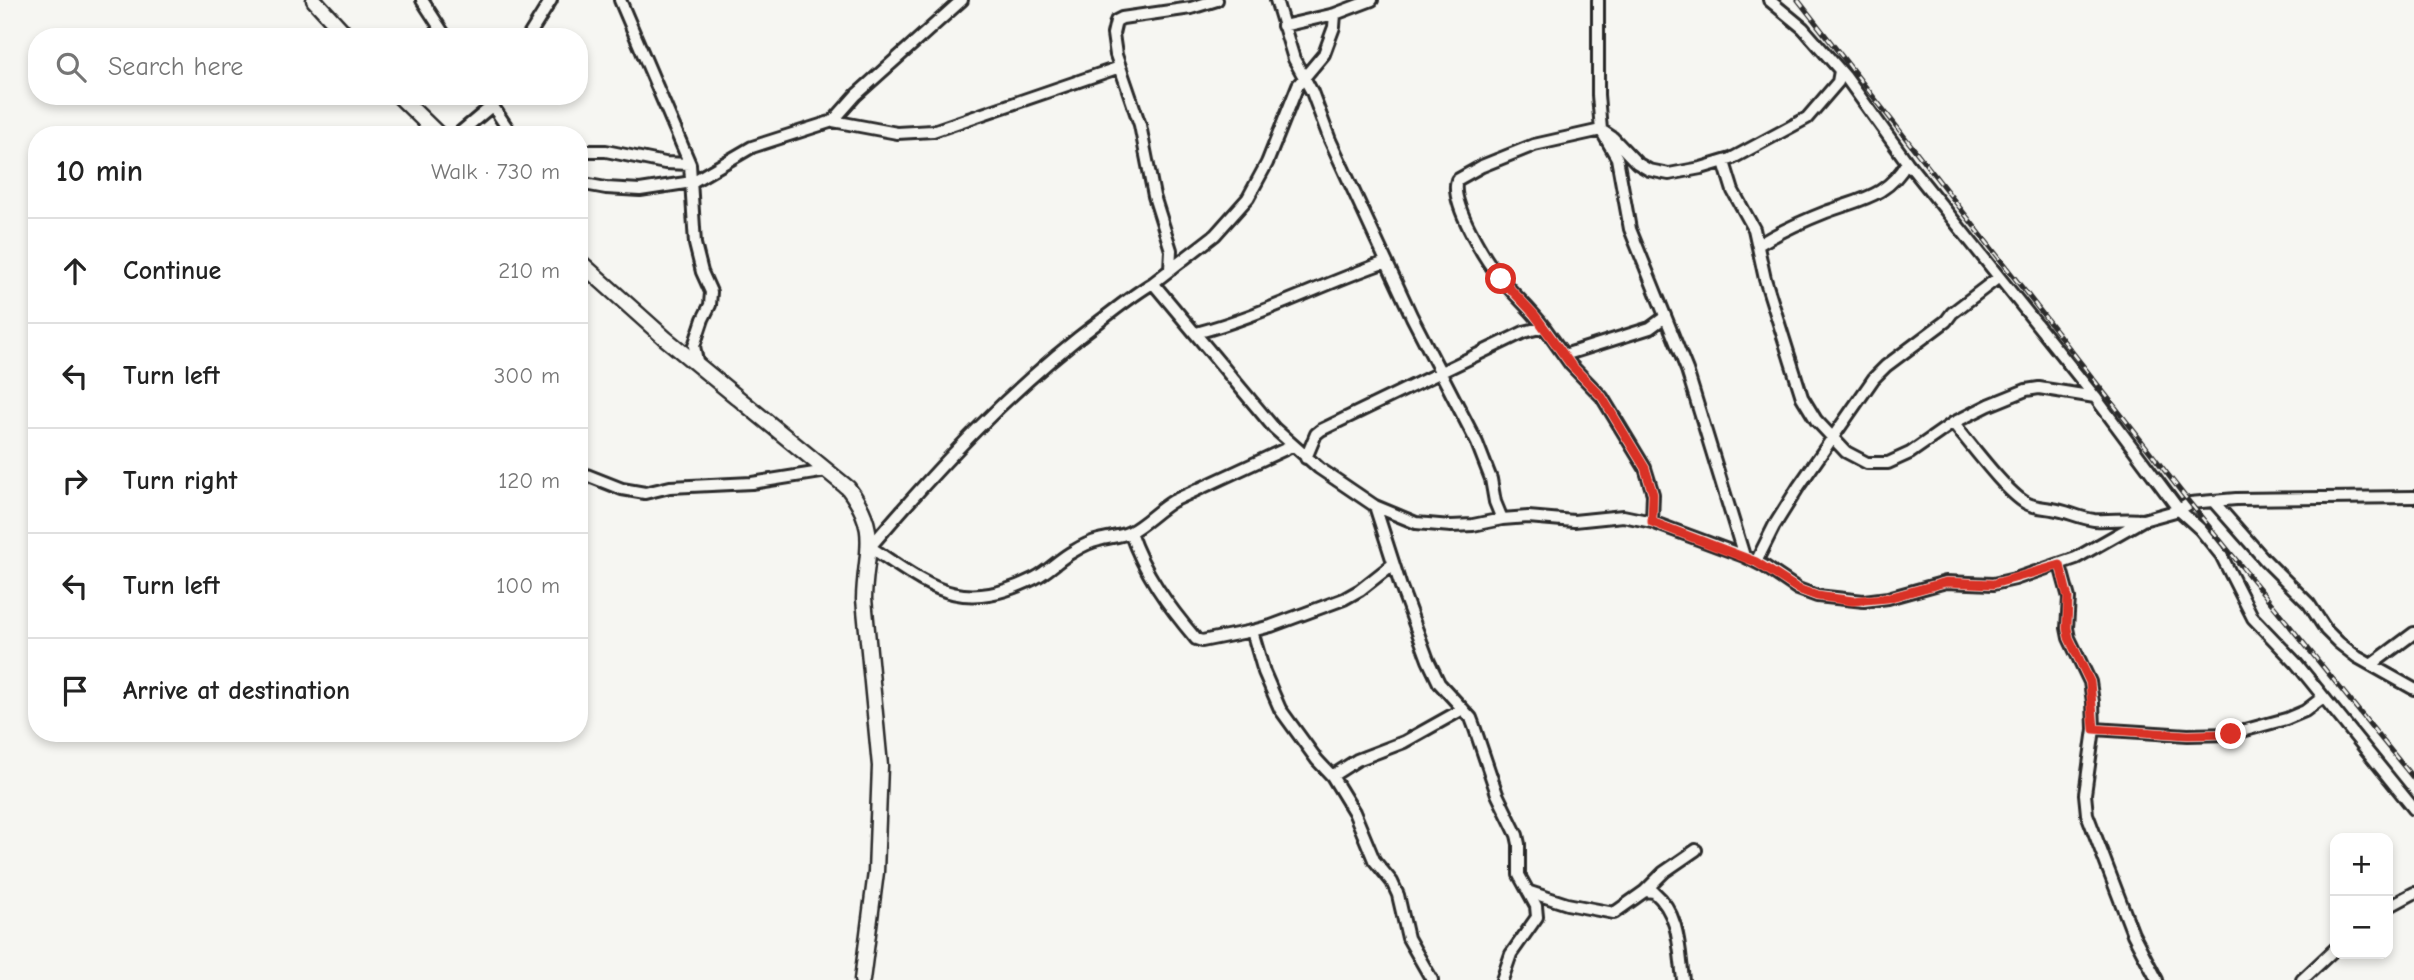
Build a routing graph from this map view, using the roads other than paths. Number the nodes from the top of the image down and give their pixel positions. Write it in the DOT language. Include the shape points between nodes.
graph roads {
  1 [pos="314,0"];
  2 [pos="422,0"];
  3 [pos="551,0"];
  4 [pos="620,0"];
  5 [pos="962,0"];
  6 [pos="1276,0"];
  7 [pos="1372,0"];
  8 [pos="1598,0"];
  9 [pos="1769,0"];
  10 [pos="1213,1"];
  11 [pos="1335,14"];
  12 [pos="1283,26"];
  13 [pos="340,28"];
  14 [pos="440,28"];
  15 [pos="534,28"];
  16 [pos="1120,67"];
  17 [pos="1840,71"];
  18 [pos="1305,77"];
  19 [pos="408,105"];
  20 [pos="484,105"];
  21 [pos="494,105"];
  22 [pos="833,121"];
  23 [pos="430,126"];
  24 [pos="465,126"];
  25 [pos="506,126"];
  26 [pos="1601,130"];
  27 [pos="588,150"];
  28 [pos="1724,162"];
  29 [pos="1907,162"];
  30 [pos="690,164"];
  31 [pos="692,182"];
  32 [pos="588,185"];
  33 [pos="1758,245"];
  34 [pos="1386,262"];
  35 [pos="588,269"];
  36 [pos="1170,269"];
  37 [pos="1999,277"];
  38 [pos="1153,283"];
  39 [pos="1665,317"];
  40 [pos="1544,327"];
  41 [pos="1196,333"];
  42 [pos="1564,355"];
  43 [pos="698,366"];
  44 [pos="1442,372"];
  45 [pos="2095,397"];
  46 [pos="1953,423"];
  47 [pos="1833,439"];
  48 [pos="1292,446"];
  49 [pos="1306,458"];
  50 [pos="827,471"];
  51 [pos="588,476"];
  52 [pos="2414,497"];
  53 [pos="2213,501"];
  54 [pos="1375,506"];
  55 [pos="2179,510"];
  56 [pos="1502,519"];
  57 [pos="2143,520"];
  58 [pos="1652,522"];
  59 [pos="1130,533"];
  60 [pos="870,547"];
  61 [pos="1744,556"];
  62 [pos="1756,562"];
  63 [pos="1393,564"];
  64 [pos="2060,565"];
  65 [pos="1252,631"];
  66 [pos="2414,633"];
  67 [pos="2371,665"];
  68 [pos="2414,689"];
  69 [pos="2322,698"];
  70 [pos="1463,709"];
  71 [pos="2094,729"];
  72 [pos="1332,776"];
  73 [pos="2414,809"];
  74 [pos="1696,850"];
  75 [pos="1645,891"];
  76 [pos="1530,892"];
  77 [pos="2414,893"];
  78 [pos="2393,904"];
  79 [pos="2330,954"];
  80 [pos="862,980"];
  81 [pos="1432,980"];
  82 [pos="1502,980"];
  83 [pos="1683,980"];
  84 [pos="2157,980"];
  85 [pos="2302,980"];
  1 -- 13 [label="street"];
  2 -- 14 [label="street"];
  3 -- 15 [label="street"];
  4 -- 30 [label="street"];
  5 -- 22 [label="street"];
  6 -- 12 [label="street"];
  7 -- 11 [label="street"];
  8 -- 26 [label="street"];
  9 -- 17 [label="street" via="1803,28"];
  10 -- 16 [label="street" via="1116,21 1113,34"];
  11 -- 12 [label="street"];
  11 -- 18 [label="street" via="1324,54"];
  12 -- 18 [label="street"];
  16 -- 22 [label="street" via="933,131 897,133"];
  16 -- 36 [label="street" via="1140,125 1154,196 1171,250"];
  17 -- 28 [label="street" via="1838,82 1807,118"];
  17 -- 29 [label="street"];
  18 -- 34 [label="street"];
  18 -- 36 [label="street" via="1248,198 1215,235"];
  19 -- 23 [label="street"];
  20 -- 24 [label="street"];
  21 -- 25 [label="street"];
  22 -- 31 [label="street" via="752,147"];
  26 -- 28 [label="street" via="1649,170 1669,174"];
  26 -- 39 [label="street" via="1617,158 1630,229"];
  26 -- 40 [label="street" via="1534,145 1482,166 1455,184 1468,226 1488,261"];
  27 -- 30 [label="street"];
  28 -- 33 [label="street"];
  29 -- 33 [label="street" via="1880,193 1810,218"];
  29 -- 37 [label="street"];
  30 -- 31 [label="street"];
  31 -- 32 [label="street" via="640,190"];
  31 -- 43 [label="street" via="695,244 711,292 694,345"];
  33 -- 47 [label="street" via="1802,397"];
  34 -- 41 [label="street"];
  34 -- 44 [label="street"];
  35 -- 43 [label="street"];
  36 -- 38 [label="street"];
  37 -- 45 [label="street"];
  37 -- 47 [label="street" via="1880,372"];
  38 -- 41 [label="street"];
  38 -- 60 [label="street" via="1078,337 1003,403 939,466"];
  39 -- 42 [label="street" via="1650,328"];
  39 -- 61 [label="street" via="1698,404"];
  40 -- 42 [label="street"];
  40 -- 44 [label="street"];
  41 -- 48 [label="street"];
  42 -- 58 [label="street" via="1602,397 1645,468 1653,494"];
  43 -- 50 [label="street"];
  44 -- 49 [label="street" via="1321,430"];
  44 -- 56 [label="street" via="1486,463"];
  45 -- 46 [label="street" via="2026,390"];
  45 -- 55 [label="street"];
  46 -- 47 [label="street" via="1888,463 1867,463"];
  46 -- 57 [label="street" via="2025,502 2095,520"];
  47 -- 62 [label="street" via="1799,486"];
  48 -- 49 [label="street"];
  48 -- 59 [label="street" via="1173,502"];
  49 -- 54 [label="street"];
  50 -- 51 [label="street" via="645,493"];
  50 -- 60 [label="street" via="860,504"];
  52 -- 53 [label="street"];
  53 -- 55 [label="street" via="2190,503"];
  53 -- 67 [label="street" via="2309,604 2326,630"];
  54 -- 56 [label="street" via="1433,525"];
  54 -- 63 [label="street"];
  55 -- 57 [label="street"];
  55 -- 69 [label="street" via="2221,555 2253,618"];
  56 -- 58 [label="street" via="1574,521 1623,516"];
  57 -- 64 [label="street"];
  58 -- 61 [label="street"];
  59 -- 60 [label="street" via="1083,546 1036,578 969,597 928,585"];
  59 -- 65 [label="street" via="1150,578 1196,639"];
  60 -- 80 [label="street" via="864,600 880,766 876,872"];
  61 -- 62 [label="street"];
  62 -- 64 [label="street" via="1798,589 1853,601 1888,598 1946,582 1993,584"];
  63 -- 65 [label="street" via="1344,599"];
  63 -- 70 [label="street" via="1433,672"];
  64 -- 71 [label="street" via="2068,598 2069,638 2090,682"];
  65 -- 72 [label="street" via="1280,709"];
  66 -- 67 [label="street"];
  67 -- 68 [label="street"];
  69 -- 71 [label="street" via="2286,719 2231,734"];
  69 -- 73 [label="street"];
  70 -- 72 [label="street"];
  70 -- 76 [label="street" via="1517,835 1519,875"];
  71 -- 84 [label="street" via="2085,794 2087,814 2133,934"];
  72 -- 81 [label="street" via="1354,812 1374,860 1392,881 1408,939"];
  74 -- 75 [label="street"];
  75 -- 76 [label="street" via="1614,913"];
  75 -- 83 [label="street" via="1654,892 1670,912"];
  76 -- 82 [label="street" via="1537,916 1511,954"];
  77 -- 78 [label="street"];
  79 -- 85 [label="street"];
}
